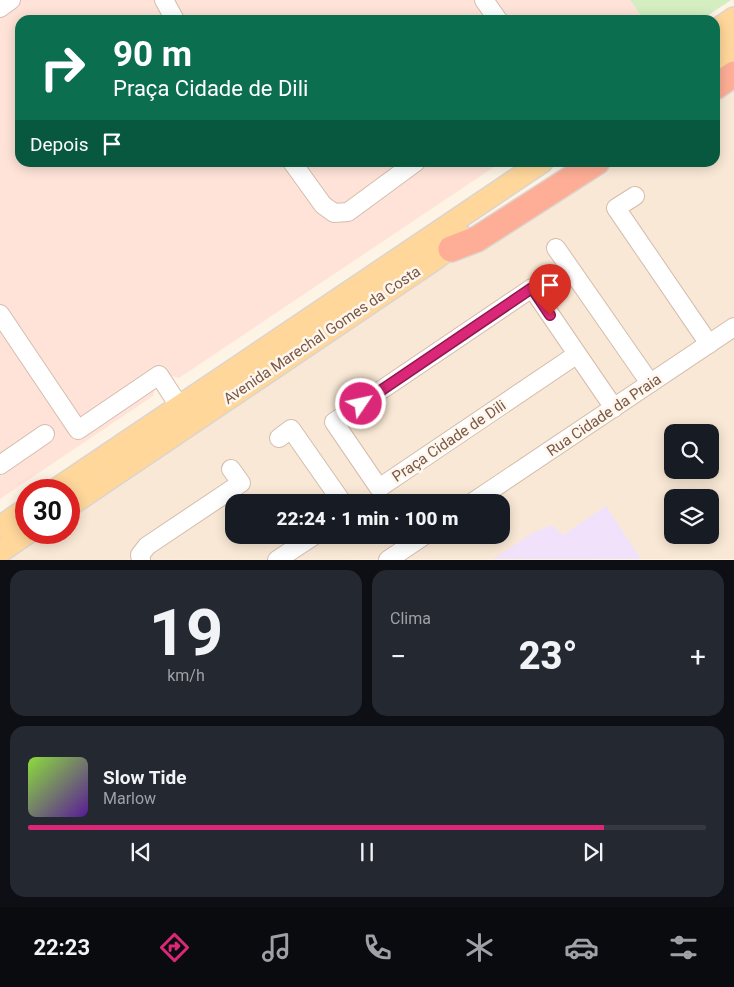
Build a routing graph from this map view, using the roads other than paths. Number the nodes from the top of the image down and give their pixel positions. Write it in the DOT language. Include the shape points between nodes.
graph roads {
  1 [pos="12,0"];
  2 [pos="164,0"];
  3 [pos="0,8"];
  4 [pos="173,15"];
  5 [pos="734,18"];
  6 [pos="720,28"];
  7 [pos="734,36"];
  8 [pos="720,46"];
  9 [pos="734,55"];
  10 [pos="720,79"];
  11 [pos="295,167"];
  12 [pos="409,167"];
  13 [pos="535,167"];
  14 [pos="566,167"];
  15 [pos="589,167"];
  16 [pos="635,196"];
  17 [pos="451,248"];
  18 [pos="556,248"];
  19 [pos="0,314"];
  20 [pos="734,327"];
  21 [pos="709,344"];
  22 [pos="576,355"];
  23 [pos="650,383"];
  24 [pos="179,406"];
  25 [pos="614,408"];
  26 [pos="45,434"];
  27 [pos="279,438"];
  28 [pos="0,465"];
  29 [pos="231,469"];
  30 [pos="71,479"];
  31 [pos="336,494"];
  32 [pos="485,494"];
  33 [pos="80,499"];
  34 [pos="14,520"];
  35 [pos="302,544"];
  36 [pos="412,544"];
  37 [pos="0,552"];
  38 [pos="141,560"];
  39 [pos="278,560"];
  40 [pos="388,560"];
  1 -- 3 [label="street"];
  2 -- 4 [label="street"];
  5 -- 6 [label="main road"];
  7 -- 8 [label="main road"];
  9 -- 10 [label="main road"];
  11 -- 12 [label="street" via="322,205 334,213 348,212"];
  13 -- 24 [label="main road, Avenida Marechal Gomes da Costa"];
  14 -- 17 [label="main road, Avenida Marechal Gomes da Costa"];
  15 -- 17 [label="highway" via="477,239"];
  16 -- 21 [label="street" via="616,208"];
  17 -- 33 [label="main road, Avenida Marechal Gomes da Costa"];
  18 -- 23 [label="street"];
  19 -- 24 [label="street" via="78,430 159,375"];
  20 -- 21 [label="street, Rua Cidade da Praia"];
  21 -- 23 [label="street, Rua Cidade da Praia"];
  22 -- 22 [label="street, Praça Cidade de Dili" via="532,288 334,422 379,488"];
  22 -- 25 [label="street, Praça Cidade de Dili"];
  23 -- 25 [label="street, Rua Cidade da Praia"];
  24 -- 30 [label="main road, Avenida Marechal Gomes da Costa"];
  25 -- 32 [label="street, Rua Cidade da Praia"];
  26 -- 28 [label="street"];
  27 -- 31 [label="street" via="291,429"];
  29 -- 38 [label="street" via="241,483 147,546 140,554"];
  34 -- 37 [label="main road"];
  35 -- 39 [label="street"];
  36 -- 40 [label="street"];
}
